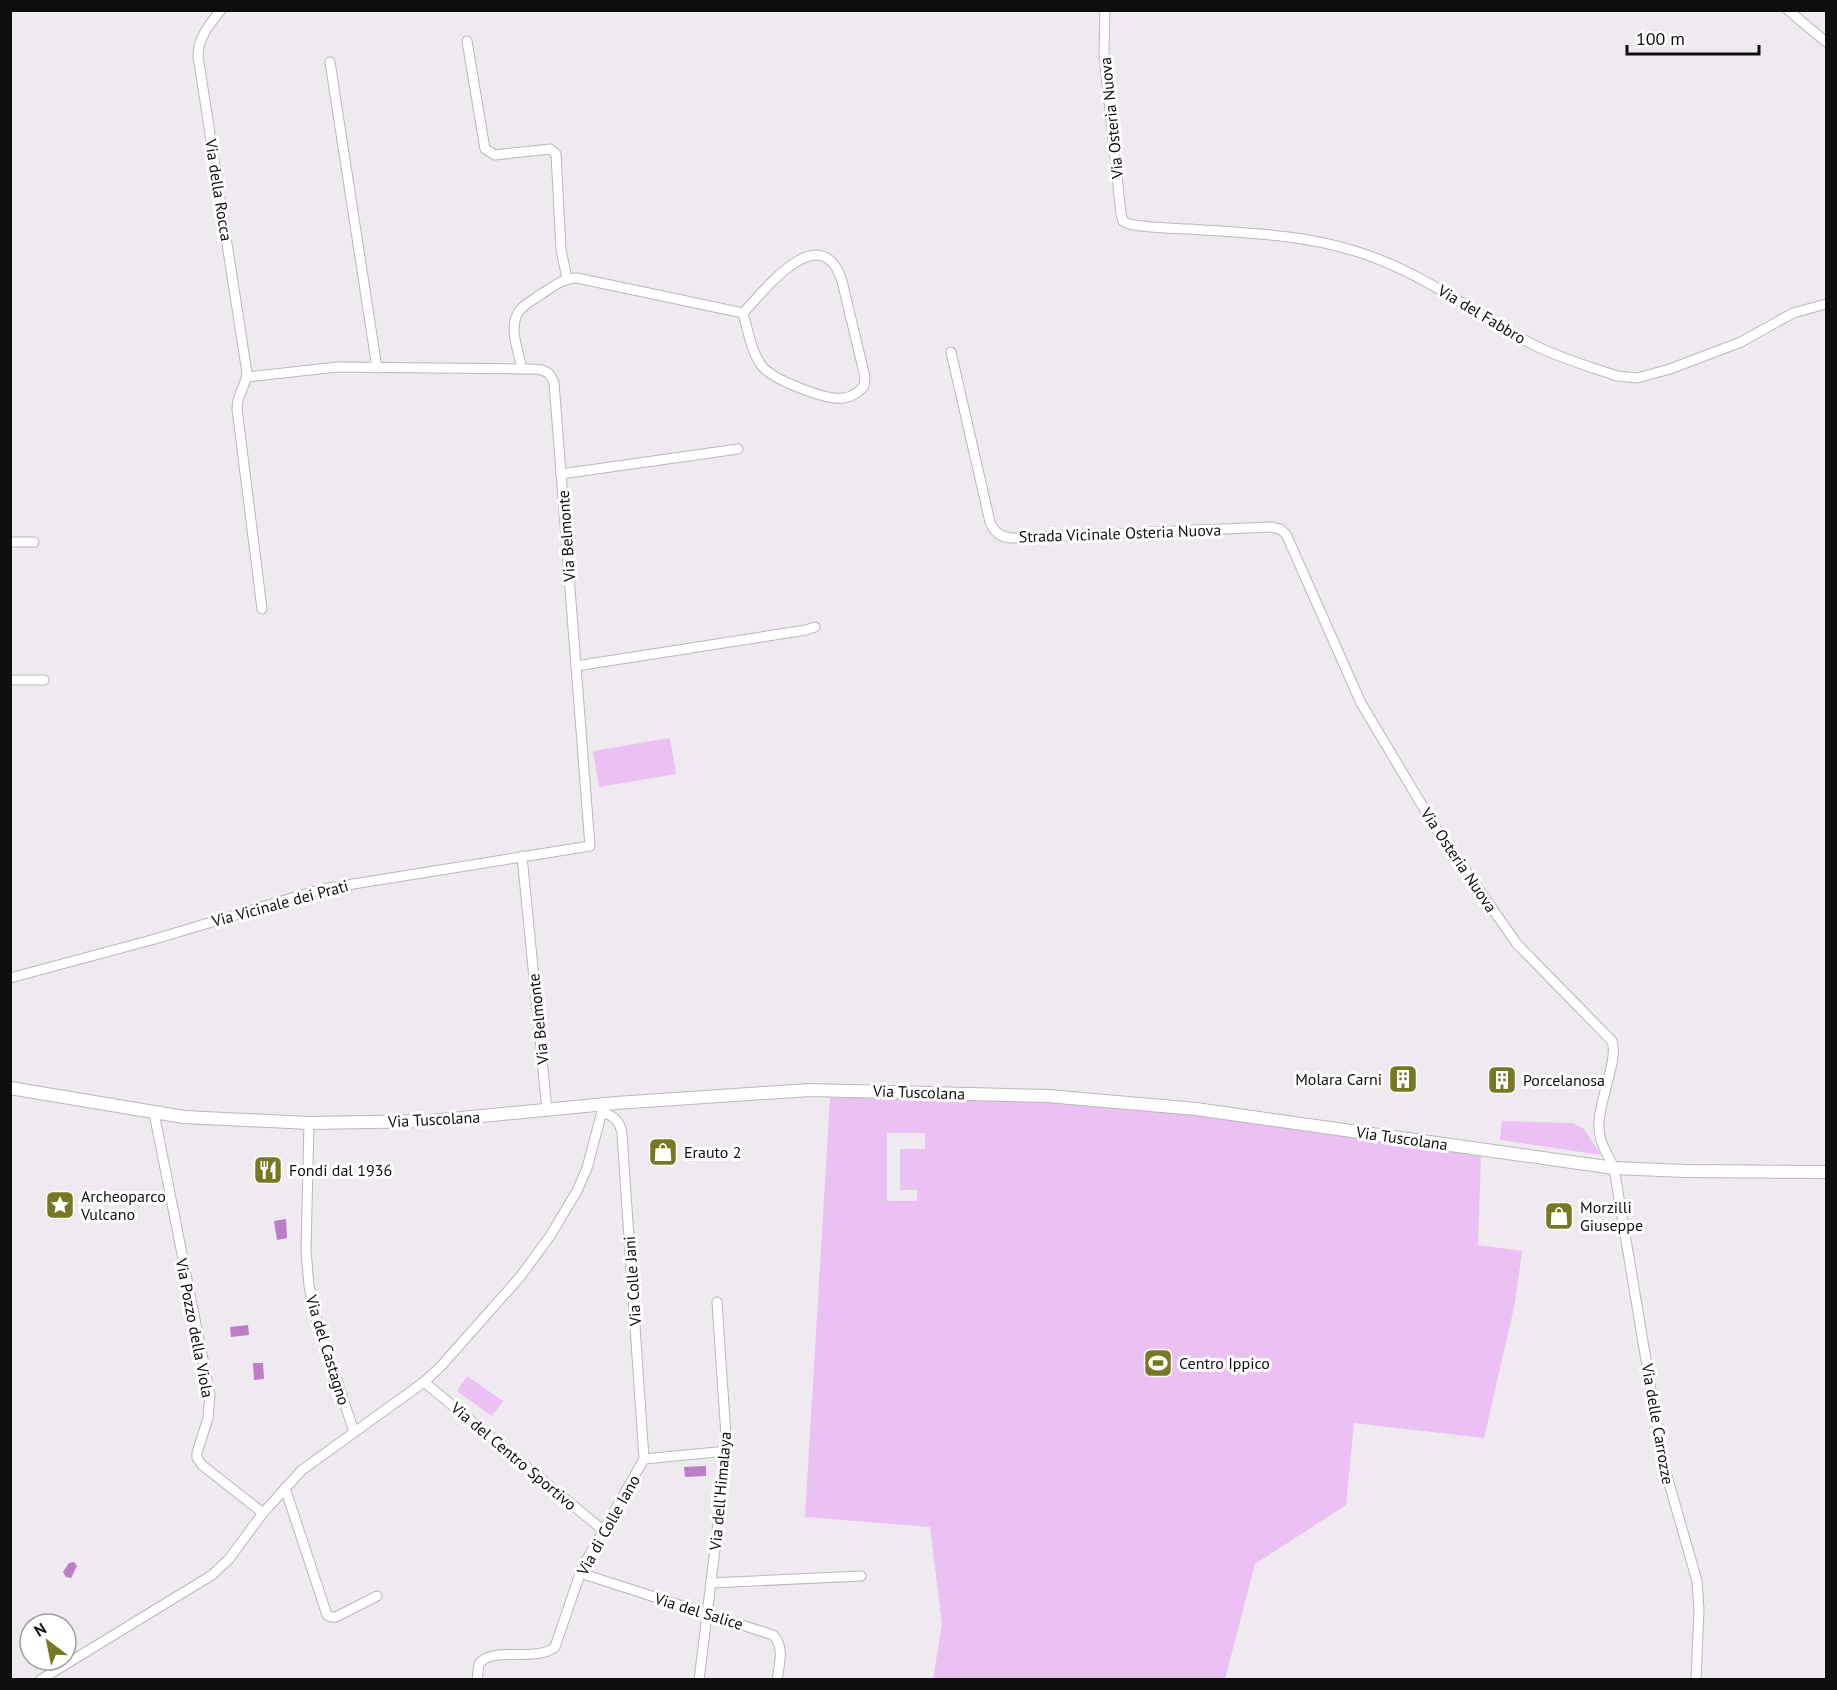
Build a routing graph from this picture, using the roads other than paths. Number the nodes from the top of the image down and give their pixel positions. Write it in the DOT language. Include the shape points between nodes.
graph roads {
  1 [pos="221,10"];
  2 [pos="1105,10"];
  3 [pos="1788,10"];
  4 [pos="467,40"];
  5 [pos="1827,42"];
  6 [pos="330,62"];
  7 [pos="1126,223"];
  8 [pos="567,279"];
  9 [pos="1827,304"];
  10 [pos="743,313"];
  11 [pos="951,352"];
  12 [pos="377,368"];
  13 [pos="522,369"];
  14 [pos="247,376"];
  15 [pos="738,450"];
  16 [pos="561,474"];
  17 [pos="1286,534"];
  18 [pos="10,542"];
  19 [pos="33,542"];
  20 [pos="262,609"];
  21 [pos="815,627"];
  22 [pos="576,666"];
  23 [pos="10,680"];
  24 [pos="44,680"];
  25 [pos="590,846"];
  26 [pos="522,856"];
  27 [pos="10,978"];
  28 [pos="10,1088"];
  29 [pos="603,1108"];
  30 [pos="546,1110"];
  31 [pos="154,1113"];
  32 [pos="309,1123"];
  33 [pos="1614,1168"];
  34 [pos="1827,1172"];
  35 [pos="717,1302"];
  36 [pos="424,1382"];
  37 [pos="354,1432"];
  38 [pos="727,1450"];
  39 [pos="644,1459"];
  40 [pos="285,1488"];
  41 [pos="263,1513"];
  42 [pos="604,1531"];
  43 [pos="580,1573"];
  44 [pos="861,1576"];
  45 [pos="711,1583"];
  46 [pos="377,1596"];
  47 [pos="707,1614"];
  48 [pos="40,1680"];
  49 [pos="477,1680"];
  50 [pos="699,1680"];
  51 [pos="777,1680"];
  52 [pos="1695,1680"];
  1 -- 14 [label="street, Via della Rocca" via="201,39 198,56"];
  2 -- 7 [label="street, Via Osteria Nuova" via="1104,55 1121,214"];
  3 -- 5 [label="street"];
  4 -- 8 [label="street" via="485,149 495,155 550,149 556,154 561,249"];
  6 -- 12 [label="street"];
  7 -- 9 [label="street, Via del Fabbro" via="1271,236 1357,251 1424,279 1540,348 1625,378 1644,377 1701,358 1793,313"];
  8 -- 10 [label="street"];
  8 -- 13 [label="street" via="522,308 516,317 514,331"];
  10 -- 10 [label="street" via="758,360 774,377 836,398 851,396 864,386 841,278 826,258 812,256 796,261"];
  11 -- 17 [label="street, Strada Vicinale Osteria Nuova" via="990,522 1003,536 1270,527"];
  12 -- 13 [label="street"];
  12 -- 14 [label="street" via="332,367"];
  13 -- 16 [label="street, Via Belmonte" via="543,370 553,380"];
  14 -- 20 [label="street, Via della Rocca" via="237,409"];
  15 -- 16 [label="street"];
  16 -- 22 [label="street, Via Belmonte"];
  17 -- 33 [label="street, Via Osteria Nuova" via="1361,704 1435,827 1517,944 1612,1041 1614,1052 1599,1125 1601,1140"];
  18 -- 19 [label="street"];
  21 -- 22 [label="street"];
  22 -- 25 [label="street, Via Belmonte"];
  23 -- 24 [label="street"];
  25 -- 26 [label="street, Via Vicinale dei Prati"];
  26 -- 27 [label="street, Via Vicinale dei Prati" via="322,889"];
  26 -- 30 [label="street, Via Belmonte"];
  28 -- 31 [label="main road, Via Tuscolana"];
  29 -- 30 [label="main road, Via Tuscolana"];
  29 -- 33 [label="main road, Via Tuscolana" via="810,1090 1048,1096 1196,1109"];
  29 -- 36 [label="street" via="583,1179 550,1236 520,1277"];
  29 -- 39 [label="street, Via Colle Jani" via="616,1119 622,1134"];
  30 -- 32 [label="main road, Via Tuscolana" via="416,1121"];
  31 -- 32 [label="main road, Via Tuscolana"];
  31 -- 41 [label="street, Via Pozzo della Viola" via="210,1395 197,1458"];
  32 -- 37 [label="street, Via del Castagno" via="309,1286"];
  33 -- 34 [label="main road, Via Tuscolana"];
  33 -- 52 [label="street, Via delle Carrozze" via="1663,1462 1697,1581"];
  35 -- 38 [label="street, Via dell'Himalaya"];
  36 -- 37 [label="street"];
  36 -- 42 [label="street, Via del Centro Sportivo"];
  37 -- 40 [label="street" via="312,1462"];
  38 -- 39 [label="street, Via di Colle Iano"];
  38 -- 45 [label="street, Via dell'Himalaya"];
  39 -- 42 [label="street, Via di Colle Iano"];
  40 -- 41 [label="street"];
  40 -- 46 [label="street" via="327,1615 336,1617"];
  41 -- 48 [label="street" via="212,1575"];
  42 -- 43 [label="street, Via di Colle Iano"];
  43 -- 47 [label="street, Via del Salice"];
  43 -- 49 [label="street, Via di Colle Iano" via="555,1647 543,1653 486,1658 478,1664"];
  44 -- 45 [label="street"];
  45 -- 47 [label="street, Via dell'Himalaya"];
  47 -- 50 [label="street, Via dell'Himalaya"];
  47 -- 51 [label="street, Via del Salice" via="776,1637 780,1649"];
}
